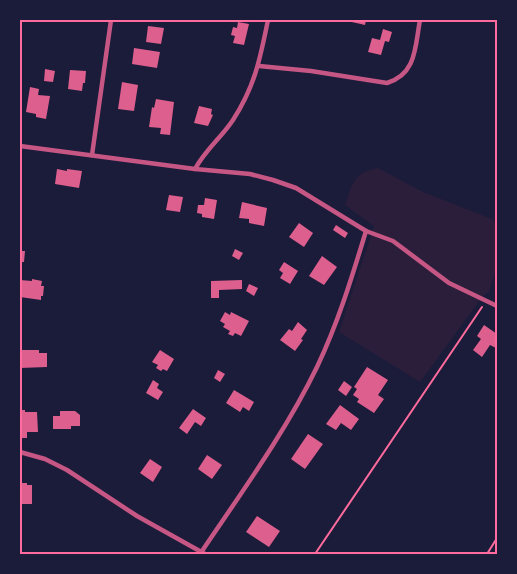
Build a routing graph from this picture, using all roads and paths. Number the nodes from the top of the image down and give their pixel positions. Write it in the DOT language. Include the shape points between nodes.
graph roads {
  1 [pos="111,20"];
  2 [pos="268,20"];
  3 [pos="420,20"];
  4 [pos="259,66"];
  5 [pos="20,146"];
  6 [pos="92,155"];
  7 [pos="196,169"];
  8 [pos="366,231"];
  9 [pos="486,301"];
  10 [pos="497,306"];
  11 [pos="20,452"];
  12 [pos="497,538"];
  13 [pos="202,553"];
  14 [pos="315,554"];
  15 [pos="487,554"];
  1 -- 6 [label="street"];
  2 -- 4 [label="street"];
  3 -- 4 [label="street" via="412,61 403,76 387,83"];
  4 -- 7 [label="street" via="251,89 232,122 203,155"];
  5 -- 6 [label="street"];
  6 -- 7 [label="street"];
  7 -- 8 [label="street" via="250,174 296,188"];
  8 -- 9 [label="street" via="393,241 449,283"];
  8 -- 13 [label="street" via="344,305 317,366 256,470"];
  9 -- 10 [label="street"];
  9 -- 14 [label="path"];
  11 -- 13 [label="street" via="67,470 137,516"];
  12 -- 15 [label="path"];
}
